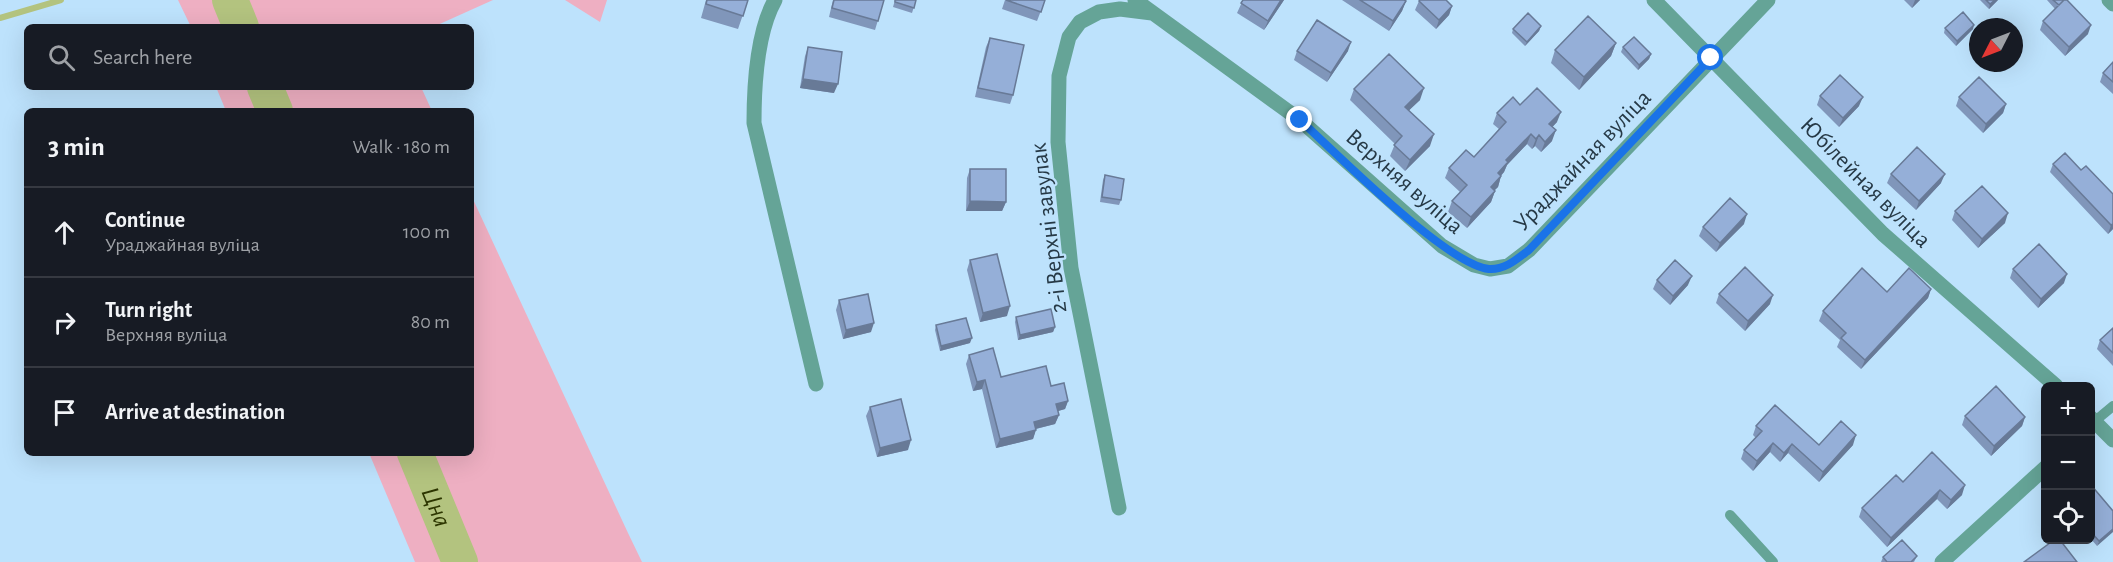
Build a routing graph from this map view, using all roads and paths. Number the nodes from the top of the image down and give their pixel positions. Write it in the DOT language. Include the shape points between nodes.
graph roads {
  1 [pos="775,0"];
  2 [pos="1135,0"];
  3 [pos="1654,0"];
  4 [pos="1767,0"];
  5 [pos="2109,0"];
  6 [pos="2113,4"];
  7 [pos="1155,13"];
  8 [pos="1711,58"];
  9 [pos="1474,265"];
  10 [pos="2050,382"];
  11 [pos="816,384"];
  12 [pos="2113,406"];
  13 [pos="2095,419"];
  14 [pos="2095,424"];
  15 [pos="2113,440"];
  16 [pos="2041,472"];
  17 [pos="1119,508"];
  18 [pos="1731,515"];
  19 [pos="1773,562"];
  20 [pos="1942,562"];
  1 -- 11 [label="street" via="766,15 754,90 754,123"];
  2 -- 7 [label="street, Верхняя вуліца"];
  3 -- 8 [label="street, Юбілейная вуліца"];
  4 -- 8 [label="street, Ураджайная вуліца"];
  5 -- 6 [label="street"];
  7 -- 9 [label="street, Верхняя вуліца" via="1300,120 1442,246"];
  7 -- 17 [label="street, 2-і Верхні завулак" via="1110,10 1080,22 1069,37 1059,76 1058,142 1071,268"];
  8 -- 9 [label="street, Ураджайная вуліца" via="1529,250 1508,266 1490,269"];
  8 -- 10 [label="street, Юбілейная вуліца" via="1883,234"];
  12 -- 13 [label="lane"];
  14 -- 15 [label="street"];
  16 -- 20 [label="street"];
  18 -- 19 [label="lane"];
}
